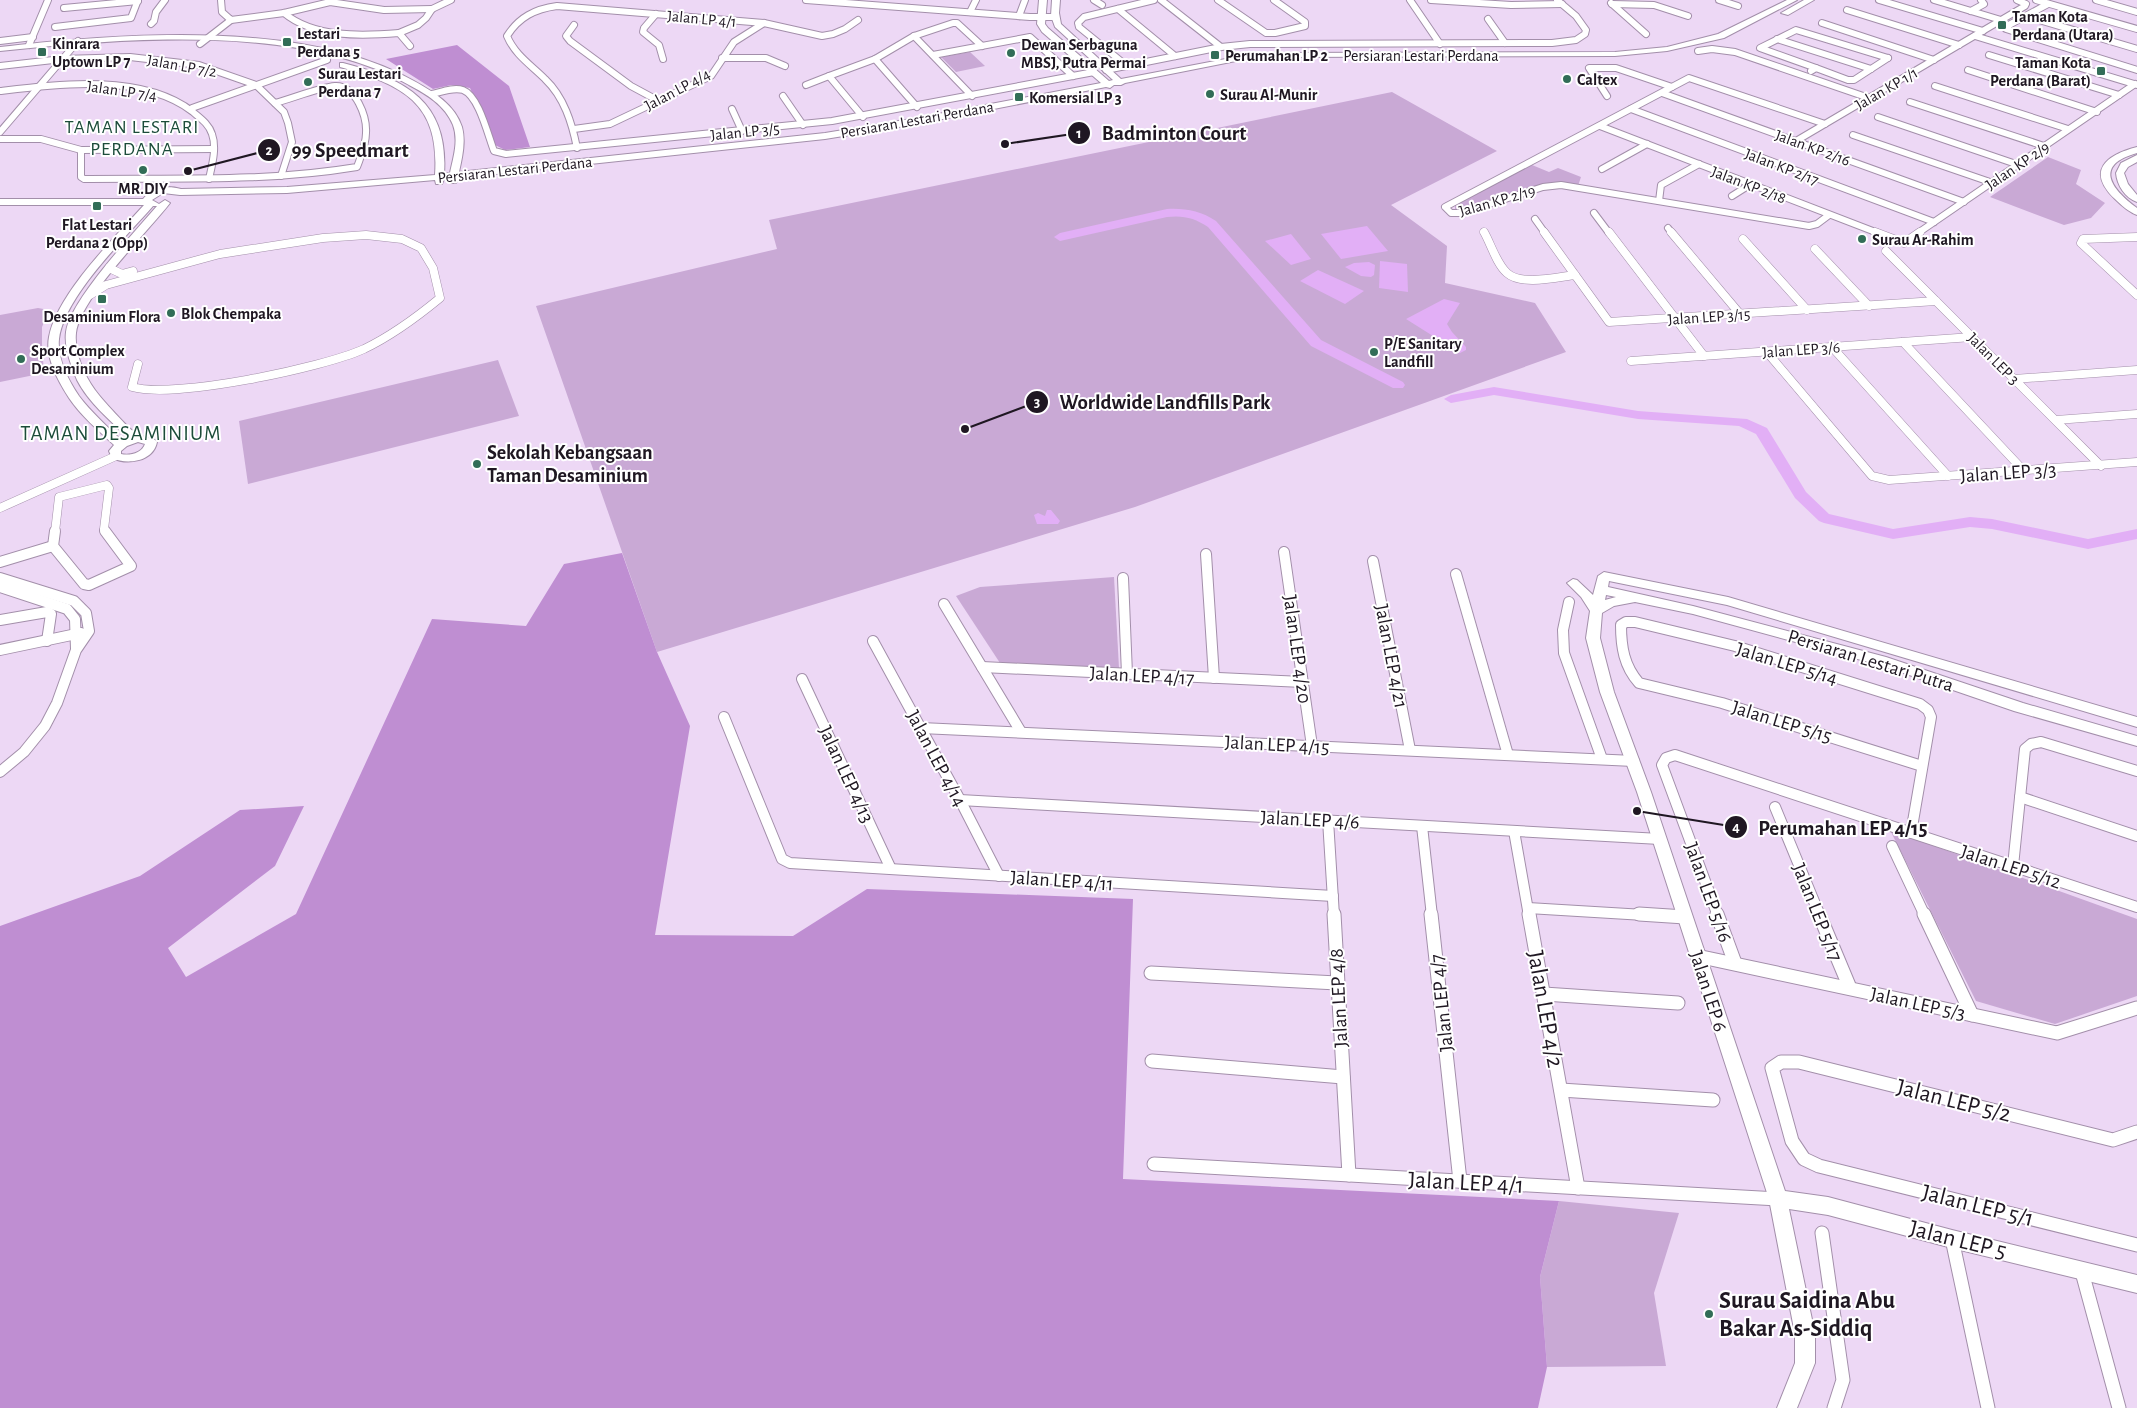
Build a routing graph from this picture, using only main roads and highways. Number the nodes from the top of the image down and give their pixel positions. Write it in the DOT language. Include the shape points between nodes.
graph roads {
  1 [pos="1042,0"];
  2 [pos="1056,0"];
  3 [pos="1793,0"];
  4 [pos="1810,0"];
  5 [pos="75,44"];
  6 [pos="0,49"];
  7 [pos="0,54"];
  8 [pos="1336,58"];
  9 [pos="1100,79"];
  10 [pos="1117,85"];
  11 [pos="2137,150"];
  12 [pos="458,158"];
  13 [pos="2137,158"];
  14 [pos="441,165"];
  15 [pos="498,174"];
  16 [pos="453,178"];
  17 [pos="440,180"];
  18 [pos="399,183"];
  19 [pos="157,192"];
  20 [pos="180,192"];
  21 [pos="0,194"];
  22 [pos="2137,199"];
  23 [pos="0,202"];
  24 [pos="169,202"];
  25 [pos="149,203"];
  26 [pos="2137,212"];
  27 [pos="118,450"];
  28 [pos="1573,583"];
  29 [pos="1603,583"];
  30 [pos="1637,597"];
  31 [pos="1596,611"];
  32 [pos="1885,647"];
  33 [pos="1886,662"];
  34 [pos="2137,741"];
  35 [pos="1778,1199"];
  36 [pos="2137,1284"];
  37 [pos="1787,1408"];
  1 -- 9 [label="main road" via="1041,24 1045,30"];
  2 -- 10 [label="main road" via="1054,8 1058,25 1106,70"];
  3 -- 8 [label="main road, Persiaran Lestari Perdana" via="1721,36 1651,51"];
  4 -- 8 [label="main road, Persiaran Lestari Perdana" via="1730,41 1698,51 1656,58 1616,61"];
  5 -- 6 [label="main road" via="31,41"];
  5 -- 7 [label="main road"];
  5 -- 12 [label="main road" via="144,37 209,38 260,42 366,62 432,94 450,111 458,126"];
  5 -- 14 [label="main road" via="200,44 259,48 327,60 378,76 422,103 437,130"];
  8 -- 10 [label="main road, Persiaran Lestari Perdana" via="1208,70 1126,87"];
  8 -- 10 [label="main road, Persiaran Lestari Perdana" via="1279,55 1236,59"];
  9 -- 10 [label="main road"];
  9 -- 15 [label="main road, Persiaran Lestari Perdana" via="1034,97 825,136"];
  10 -- 15 [label="main road, Persiaran Lestari Perdana" via="909,131 833,143"];
  11 -- 26 [label="main road" via="2115,158 2105,174 2108,187"];
  12 -- 15 [label="main road" via="462,168"];
  12 -- 16 [label="main road"];
  13 -- 22 [label="main road" via="2124,165 2120,173 2123,185"];
  14 -- 17 [label="main road"];
  14 -- 18 [label="main road" via="427,174"];
  15 -- 16 [label="main road, Persiaran Lestari Perdana"];
  15 -- 18 [label="main road" via="429,186"];
  16 -- 17 [label="main road, Persiaran Lestari Perdana"];
  17 -- 18 [label="main road, Persiaran Lestari Perdana"];
  18 -- 20 [label="main road, Persiaran Lestari Perdana"];
  18 -- 24 [label="main road, Persiaran Lestari Perdana" via="282,198"];
  19 -- 20 [label="main road, Persiaran Lestari Perdana"];
  19 -- 21 [label="main road"];
  19 -- 25 [label="main road" via="148,197"];
  20 -- 24 [label="main road"];
  23 -- 25 [label="main road"];
  24 -- 25 [label="main road, Persiaran Lestari Perdana"];
  25 -- 27 [label="main road" via="66,306 54,339 55,355 75,398"];
  27 -- 27 [label="main road" via="123,458 134,457 150,448 151,442 135,439"];
  28 -- 31 [label="main road" via="1586,594"];
  29 -- 30 [label="main road, Persiaran Lestari Putra"];
  29 -- 31 [label="main road, Jalan LEP 6"];
  30 -- 31 [label="main road" via="1610,603"];
  30 -- 33 [label="main road, Persiaran Lestari Putra"];
  31 -- 35 [label="main road, Jalan LEP 6" via="1593,638 1607,692 1634,761"];
  32 -- 33 [label="main road"];
  33 -- 34 [label="main road, Persiaran Lestari Putra" via="2019,707"];
  35 -- 36 [label="main road, Jalan LEP 5" via="1828,1206"];
  35 -- 37 [label="main road, Jalan LEP 6" via="1805,1334 1805,1363"];
}
